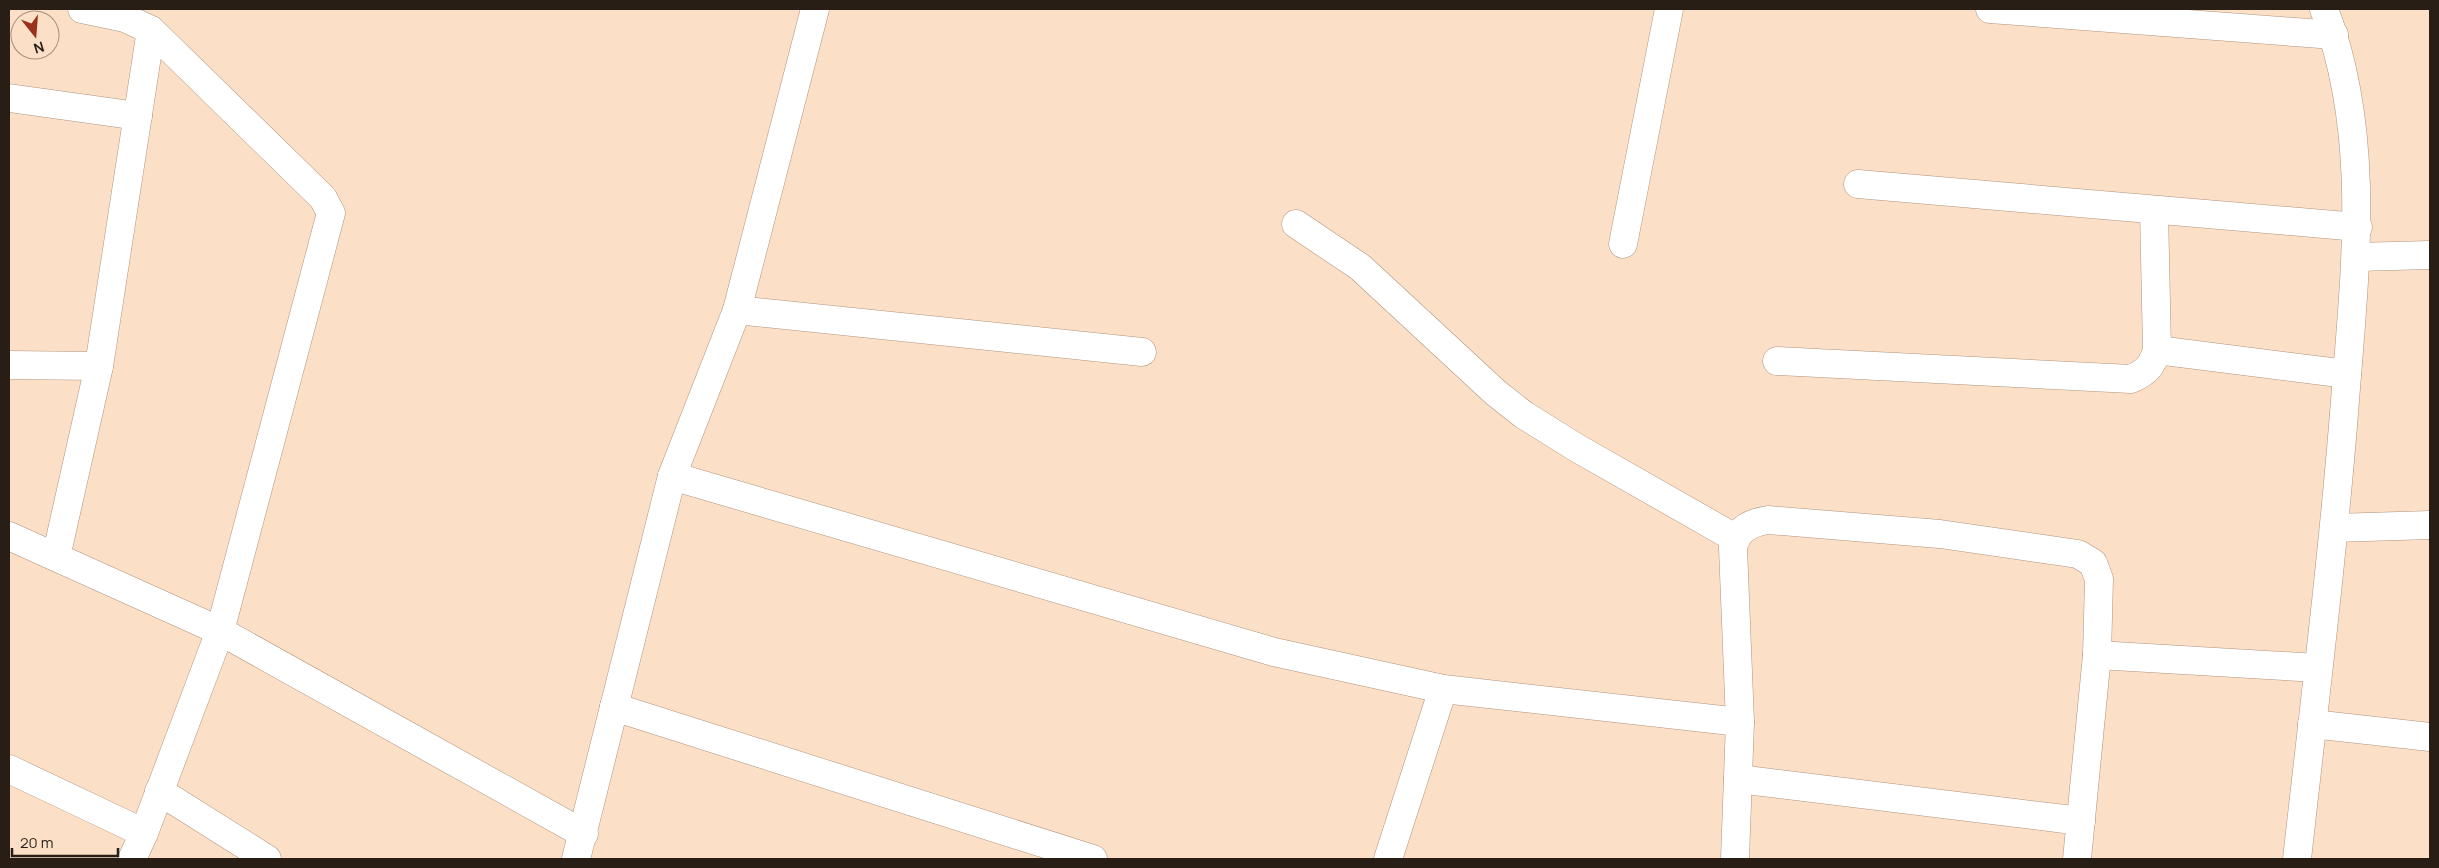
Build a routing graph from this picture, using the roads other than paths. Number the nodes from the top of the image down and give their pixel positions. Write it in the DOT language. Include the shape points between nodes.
graph roads {
  1 [pos="82,9"];
  2 [pos="815,9"];
  3 [pos="1669,9"];
  4 [pos="1990,9"];
  5 [pos="2324,9"];
  6 [pos="151,30"];
  7 [pos="2334,35"];
  8 [pos="9,98"];
  9 [pos="138,116"];
  10 [pos="1858,184"];
  11 [pos="2154,210"];
  12 [pos="1296,224"];
  13 [pos="2358,227"];
  14 [pos="1623,244"];
  15 [pos="2430,255"];
  16 [pos="2356,256"];
  17 [pos="737,310"];
  18 [pos="2157,350"];
  19 [pos="1142,352"];
  20 [pos="1777,361"];
  21 [pos="9,365"];
  22 [pos="99,366"];
  23 [pos="2347,374"];
  24 [pos="672,476"];
  25 [pos="2430,525"];
  26 [pos="2335,528"];
  27 [pos="9,536"];
  28 [pos="1735,538"];
  29 [pos="56,557"];
  30 [pos="220,631"];
  31 [pos="2097,655"];
  32 [pos="2318,668"];
  33 [pos="1443,689"];
  34 [pos="614,707"];
  35 [pos="1740,722"];
  36 [pos="2312,724"];
  37 [pos="2430,737"];
  38 [pos="9,769"];
  39 [pos="1738,779"];
  40 [pos="159,791"];
  41 [pos="2081,821"];
  42 [pos="144,833"];
  43 [pos="580,847"];
  44 [pos="1058,854"];
  45 [pos="132,859"];
  46 [pos="267,859"];
  47 [pos="1093,859"];
  48 [pos="1388,859"];
  49 [pos="1735,859"];
  50 [pos="2078,859"];
  51 [pos="2297,859"];
  1 -- 6 [label="street" via="125,18"];
  2 -- 17 [label="street"];
  3 -- 14 [label="street"];
  4 -- 7 [label="street"];
  5 -- 7 [label="street"];
  6 -- 9 [label="street"];
  6 -- 30 [label="street" via="323,198 331,213"];
  7 -- 13 [label="street" via="2350,113"];
  8 -- 9 [label="street"];
  9 -- 22 [label="street"];
  10 -- 11 [label="street"];
  11 -- 13 [label="street"];
  11 -- 18 [label="street"];
  12 -- 28 [label="street" via="1360,267 1524,415"];
  13 -- 16 [label="street"];
  15 -- 16 [label="street"];
  16 -- 23 [label="street"];
  17 -- 19 [label="street"];
  17 -- 24 [label="street"];
  18 -- 20 [label="street" via="2152,365 2143,374 2131,378"];
  18 -- 23 [label="street"];
  21 -- 22 [label="street"];
  22 -- 29 [label="street"];
  23 -- 26 [label="street"];
  24 -- 33 [label="street" via="1274,652"];
  24 -- 34 [label="street"];
  25 -- 26 [label="street"];
  26 -- 32 [label="street"];
  27 -- 29 [label="street"];
  28 -- 31 [label="street" via="1748,525 1768,520 1940,534 2078,554 2093,563 2099,573"];
  28 -- 35 [label="street" via="1732,548"];
  29 -- 30 [label="street"];
  30 -- 40 [label="street"];
  30 -- 43 [label="street"];
  31 -- 32 [label="street"];
  31 -- 41 [label="street"];
  32 -- 36 [label="street"];
  33 -- 35 [label="street"];
  33 -- 48 [label="street"];
  34 -- 43 [label="street"];
  34 -- 44 [label="street"];
  35 -- 39 [label="street"];
  36 -- 37 [label="street"];
  36 -- 51 [label="street"];
  38 -- 42 [label="street"];
  39 -- 41 [label="street"];
  39 -- 49 [label="street"];
  40 -- 42 [label="street"];
  40 -- 46 [label="street"];
  41 -- 50 [label="street"];
  42 -- 45 [label="street"];
  44 -- 47 [label="street"];
}
